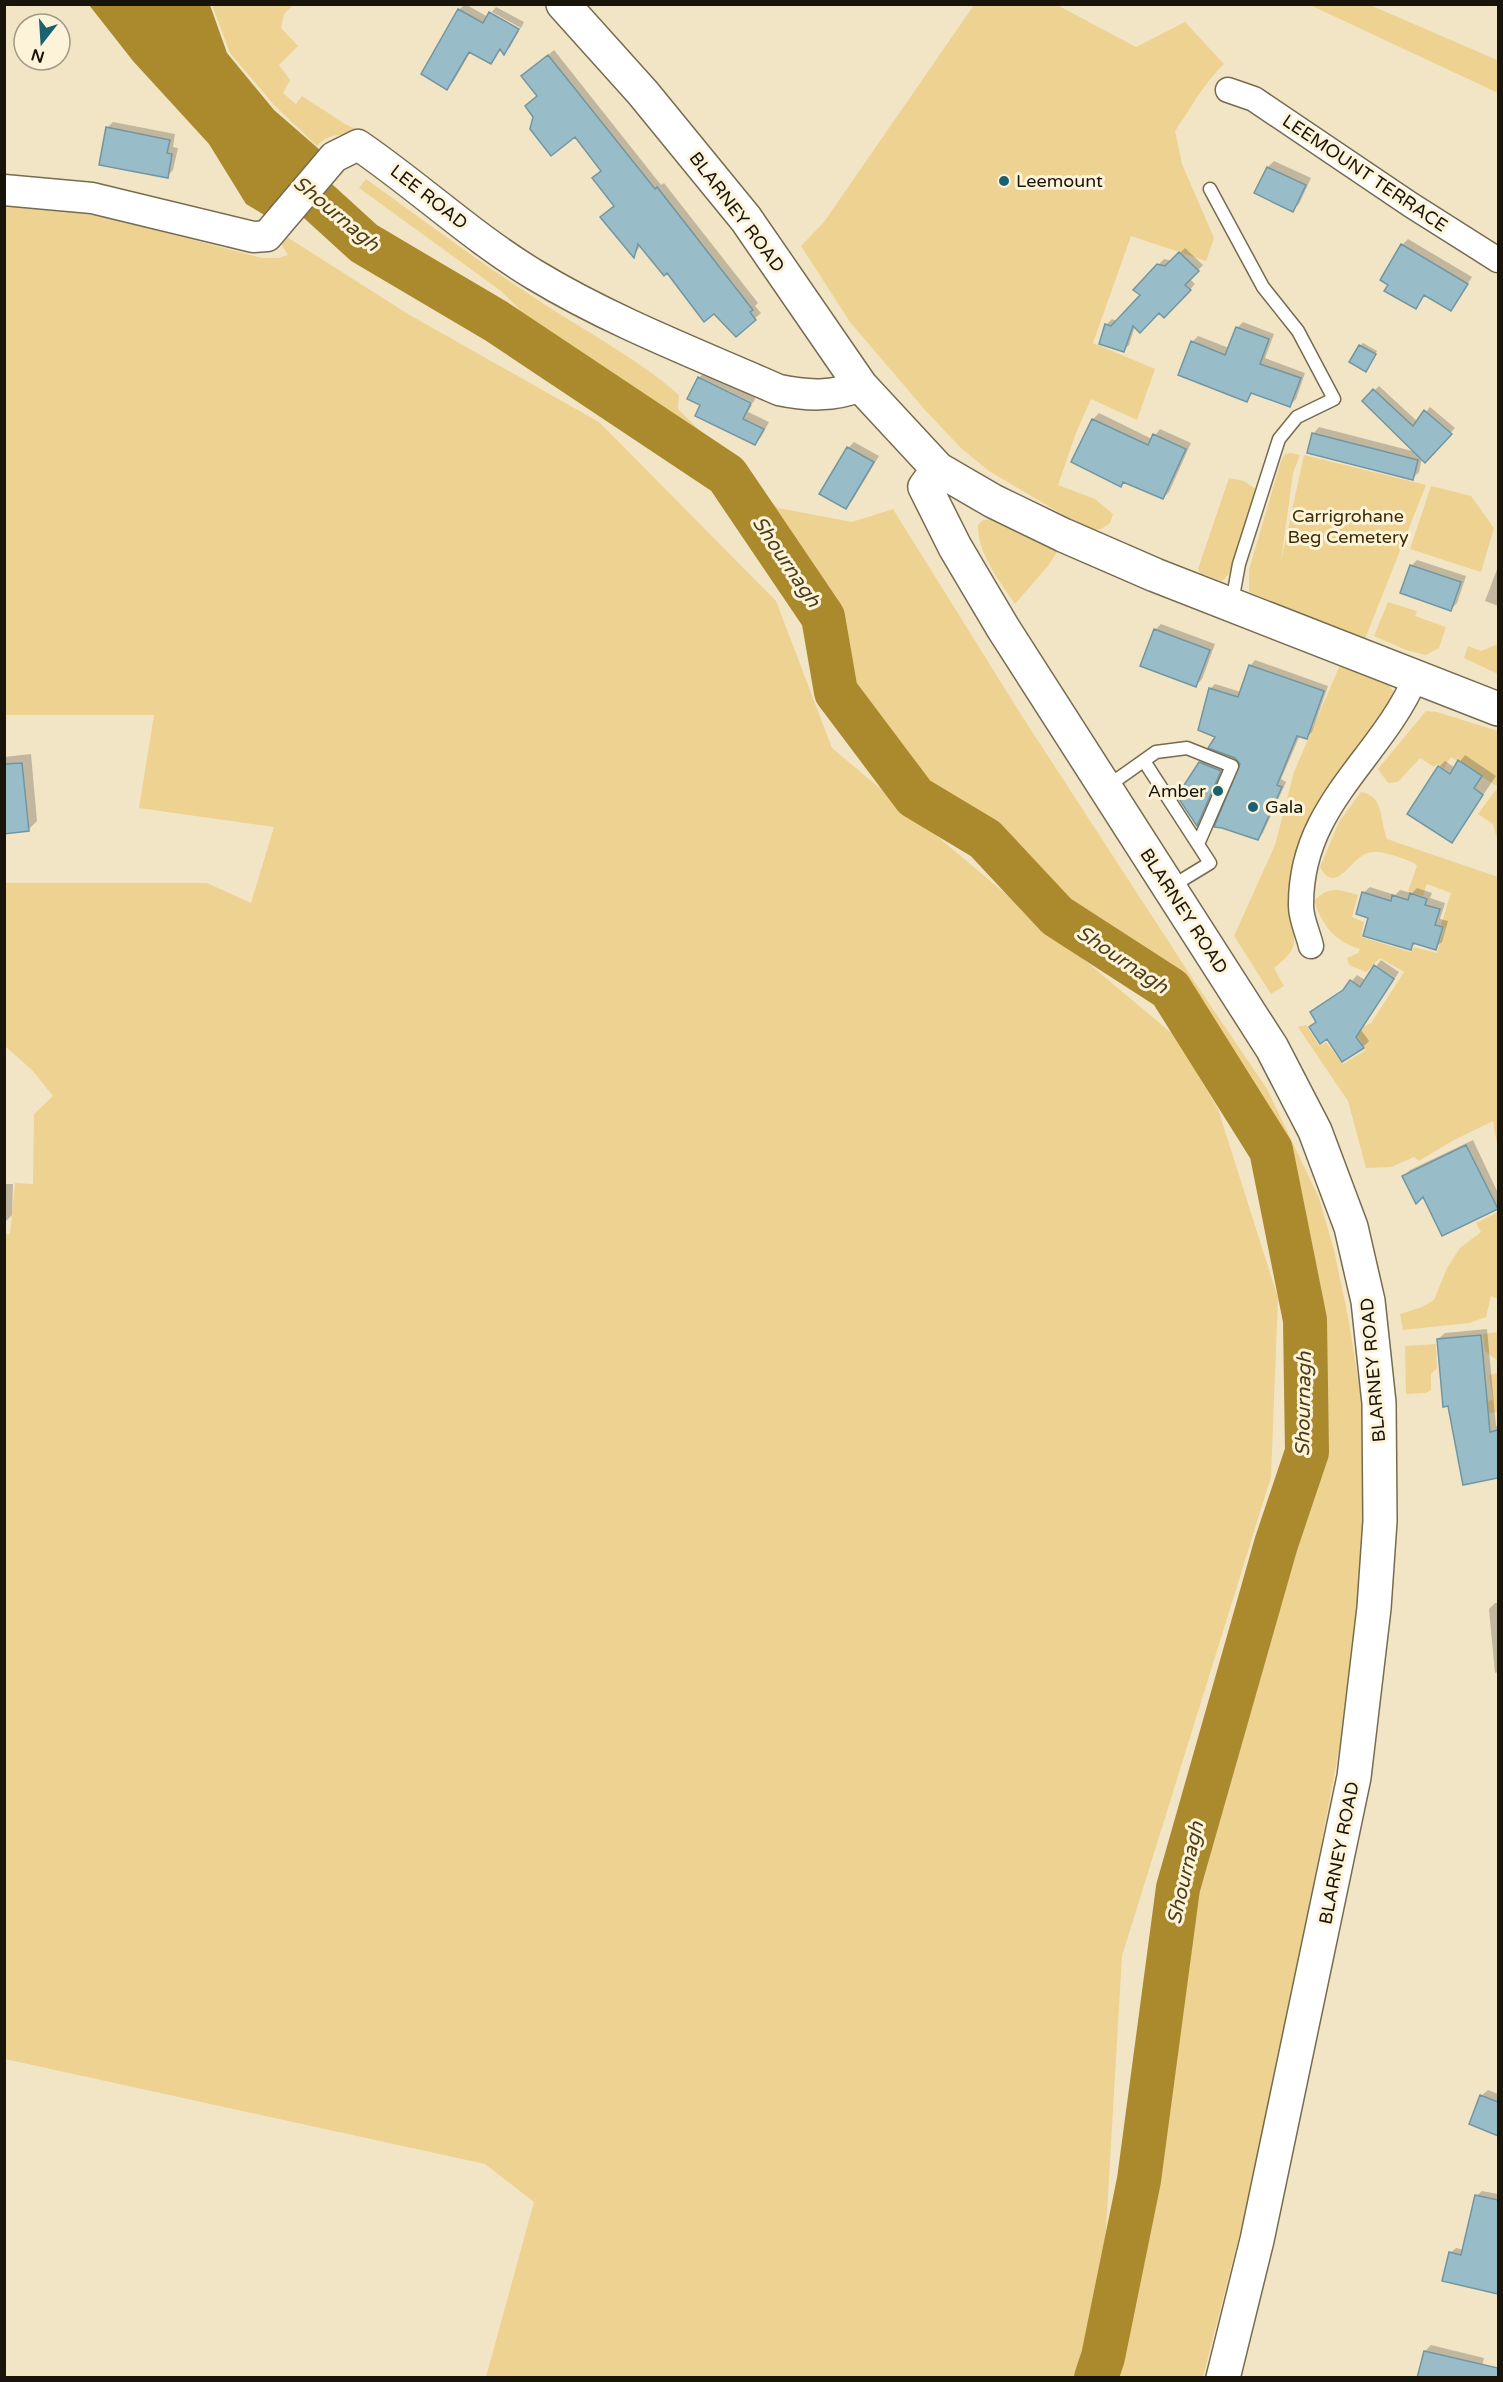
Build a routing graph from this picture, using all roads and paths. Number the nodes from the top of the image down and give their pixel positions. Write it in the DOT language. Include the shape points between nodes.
graph roads {
  1 [pos="564,4"];
  2 [pos="1228,90"];
  3 [pos="1210,189"];
  4 [pos="4,190"];
  5 [pos="1498,260"];
  6 [pos="861,386"];
  7 [pos="938,469"];
  8 [pos="1232,604"];
  9 [pos="1416,677"];
  10 [pos="1498,709"];
  11 [pos="1144,761"];
  12 [pos="1104,788"];
  13 [pos="1198,844"];
  14 [pos="1169,888"];
  15 [pos="1311,946"];
  16 [pos="1223,2378"];
  1 -- 6 [label="main road, BLARNEY ROAD" via="746,219"];
  2 -- 5 [label="street, LEEMOUNT TERRACE" via="1254,99"];
  3 -- 8 [label="lane" via="1263,287 1298,331 1334,399 1297,417 1280,439 1239,564"];
  4 -- 6 [label="street, LEE ROAD" via="92,198 253,237 267,236 334,157 358,144 481,237 582,301 788,392 843,393"];
  6 -- 7 [label="main road, BLARNEY ROAD"];
  7 -- 8 [label="main road, BLARNEY ROAD" via="1063,535"];
  7 -- 12 [label="main road, BLARNEY ROAD" via="925,487 955,547"];
  8 -- 9 [label="main road, BLARNEY ROAD"];
  9 -- 10 [label="main road, BLARNEY ROAD"];
  9 -- 15 [label="street" via="1403,705 1329,805 1314,837 1304,873 1301,908"];
  11 -- 12 [label="lane"];
  11 -- 13 [label="lane"];
  11 -- 13 [label="lane" via="1156,752 1187,748 1232,766"];
  12 -- 14 [label="main road, BLARNEY ROAD"];
  13 -- 14 [label="lane" via="1210,863"];
  14 -- 16 [label="main road, BLARNEY ROAD" via="1272,1048 1315,1131 1356,1248 1368,1302 1379,1403 1380,1521 1354,1777 1254,2250"];
}
